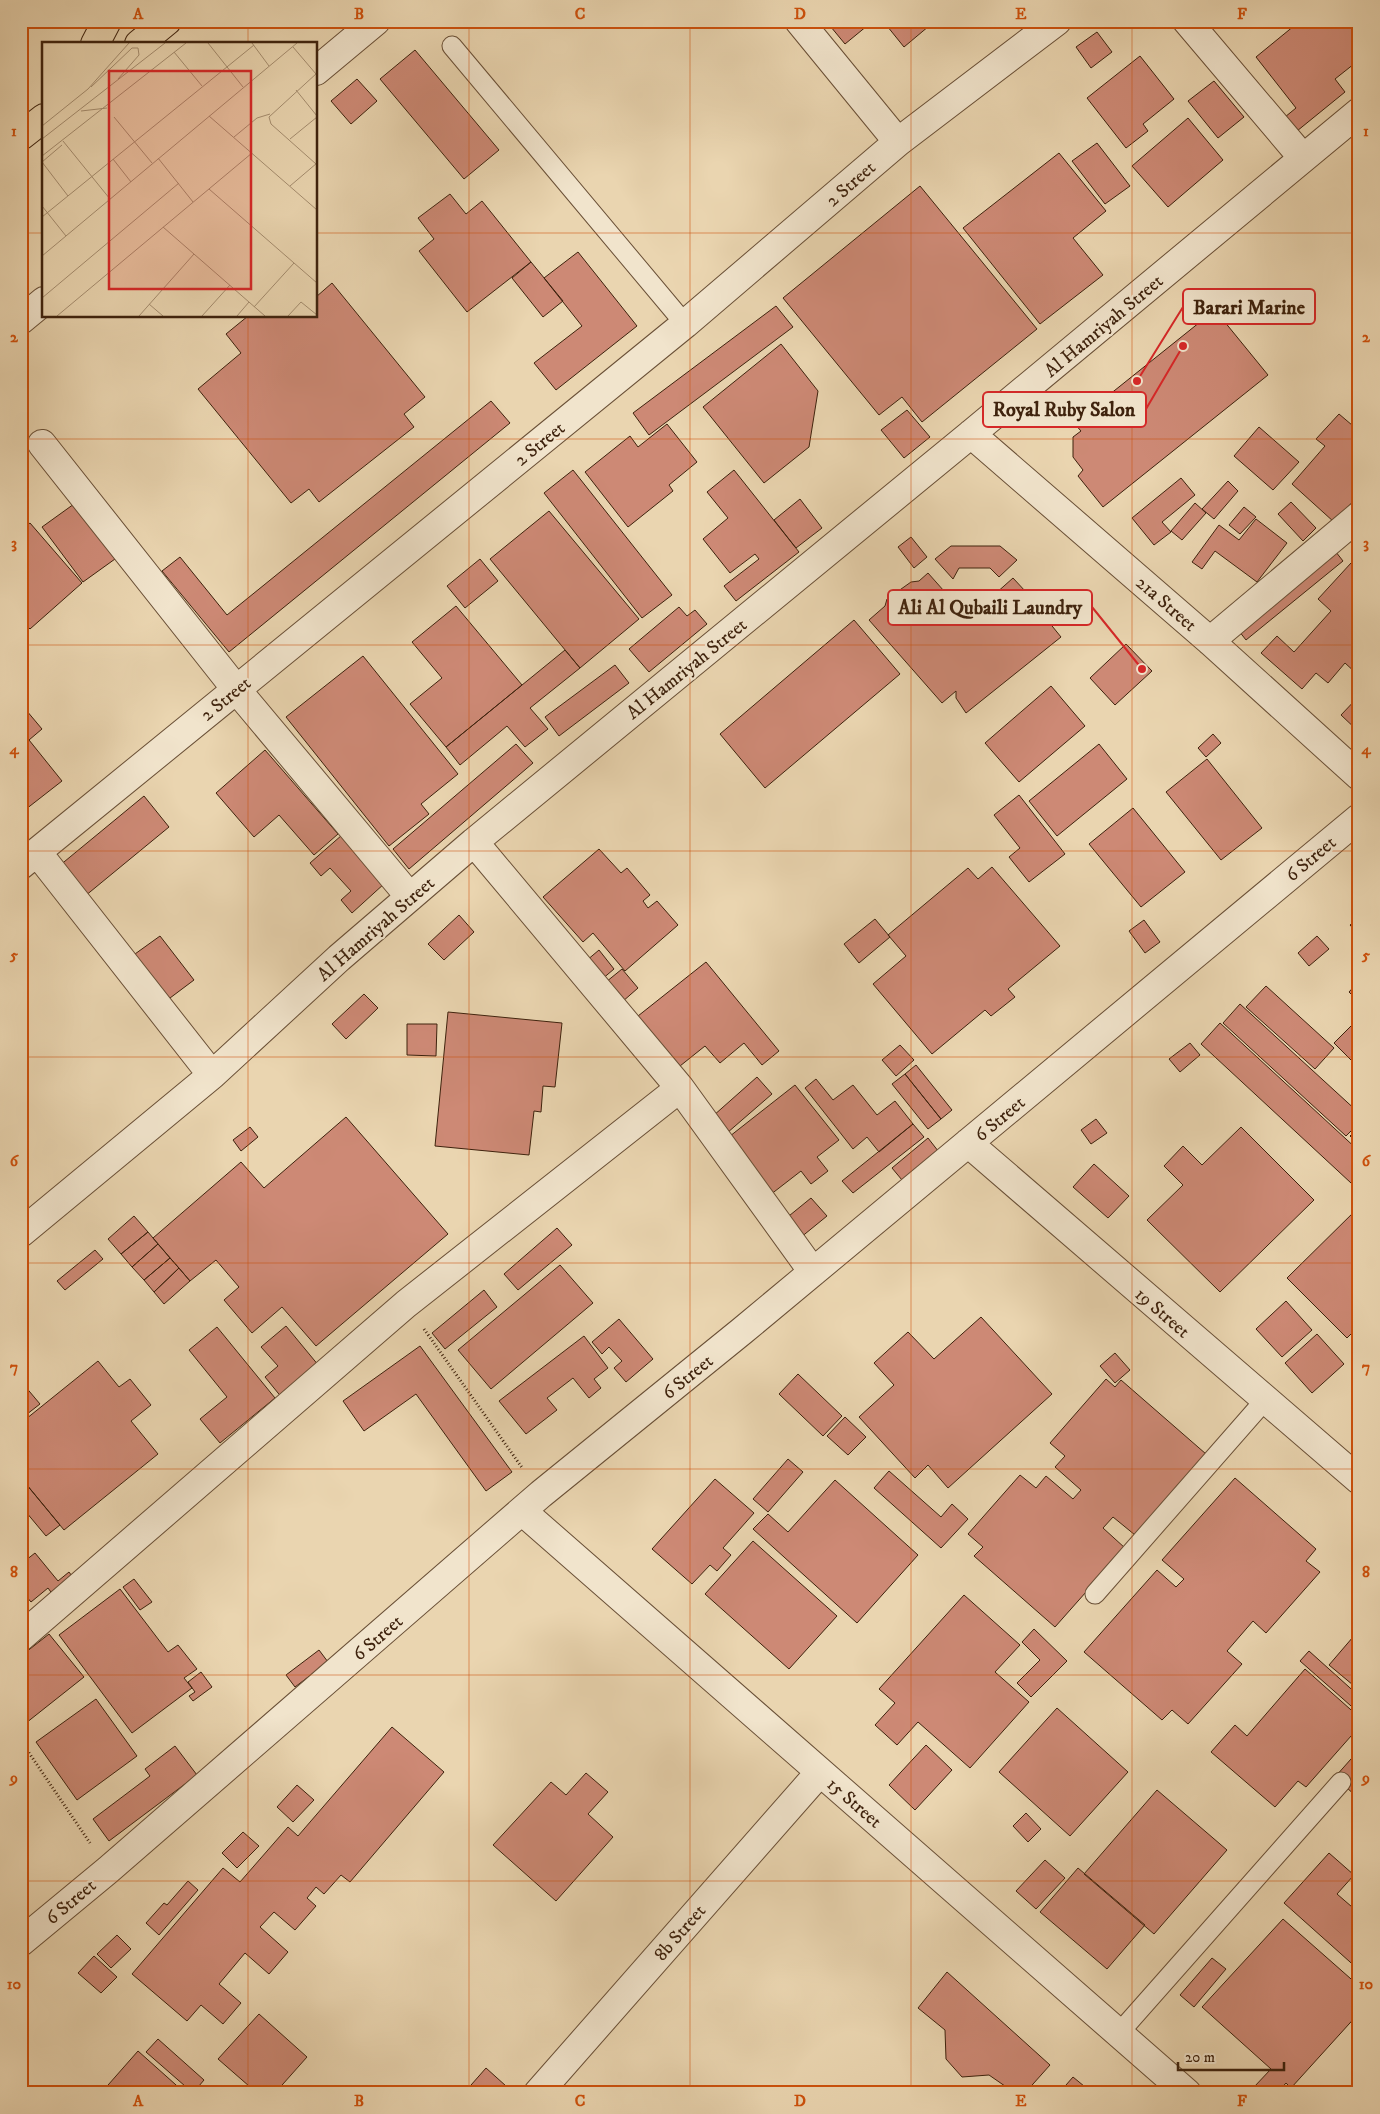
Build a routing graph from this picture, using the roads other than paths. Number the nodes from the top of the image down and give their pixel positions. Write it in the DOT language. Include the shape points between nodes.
graph roads {
  1 [pos="106,21"];
  2 [pos="168,21"];
  3 [pos="376,21"];
  4 [pos="799,21"];
  5 [pos="1057,21"];
  6 [pos="1187,21"];
  7 [pos="96,42"];
  8 [pos="142,42"];
  9 [pos="452,46"];
  10 [pos="318,69"];
  11 [pos="1359,112"];
  12 [pos="42,120"];
  13 [pos="21,136"];
  14 [pos="898,142"];
  15 [pos="1304,158"];
  16 [pos="42,303"];
  17 [pos="21,320"];
  18 [pos="685,324"];
  19 [pos="971,434"];
  20 [pos="42,444"];
  21 [pos="1359,516"];
  22 [pos="1210,641"];
  23 [pos="236,690"];
  24 [pos="1359,776"];
  25 [pos="1359,818"];
  26 [pos="474,842"];
  27 [pos="29,858"];
  28 [pos="410,896"];
  29 [pos="212,1075"];
  30 [pos="680,1088"];
  31 [pos="968,1143"];
  32 [pos="21,1232"];
  33 [pos="813,1272"];
  34 [pos="1265,1400"];
  35 [pos="1359,1480"];
  36 [pos="531,1503"];
  37 [pos="1095,1594"];
  38 [pos="21,1637"];
  39 [pos="820,1772"];
  40 [pos="1341,1782"];
  41 [pos="21,1942"];
  42 [pos="1120,2033"];
  43 [pos="1169,2087"];
  44 [pos="538,2093"];
  1 -- 7 [label="main road"];
  2 -- 8 [label="main road"];
  3 -- 10 [label="street"];
  4 -- 14 [label="street"];
  5 -- 14 [label="street, 2 Street"];
  6 -- 15 [label="street"];
  9 -- 18 [label="lane"];
  11 -- 15 [label="street, Al Hamriyah Street"];
  12 -- 13 [label="main road"];
  14 -- 18 [label="street, 2 Street"];
  15 -- 19 [label="street, Al Hamriyah Street"];
  16 -- 17 [label="street"];
  18 -- 23 [label="street, 2 Street"];
  19 -- 22 [label="street, 21a Street"];
  19 -- 26 [label="street, Al Hamriyah Street"];
  20 -- 23 [label="street"];
  21 -- 22 [label="street"];
  22 -- 24 [label="street, 21a Street"];
  23 -- 27 [label="street, 2 Street"];
  23 -- 28 [label="street"];
  25 -- 31 [label="street, 6 Street"];
  26 -- 28 [label="street, Al Hamriyah Street"];
  26 -- 30 [label="street"];
  27 -- 29 [label="street"];
  28 -- 29 [label="street, Al Hamriyah Street"];
  29 -- 32 [label="street, Al Hamriyah Street"];
  30 -- 33 [label="street"];
  30 -- 38 [label="street" via="406,1304"];
  31 -- 33 [label="street, 6 Street"];
  31 -- 34 [label="street, 19 Street"];
  33 -- 36 [label="street, 6 Street"];
  34 -- 35 [label="street, 19 Street"];
  34 -- 37 [label="lane"];
  36 -- 39 [label="street, 15 Street"];
  36 -- 41 [label="street, 6 Street"];
  39 -- 42 [label="street, 15 Street"];
  39 -- 44 [label="street, 8b Street"];
  40 -- 42 [label="lane"];
  42 -- 43 [label="street, 15 Street"];
}
